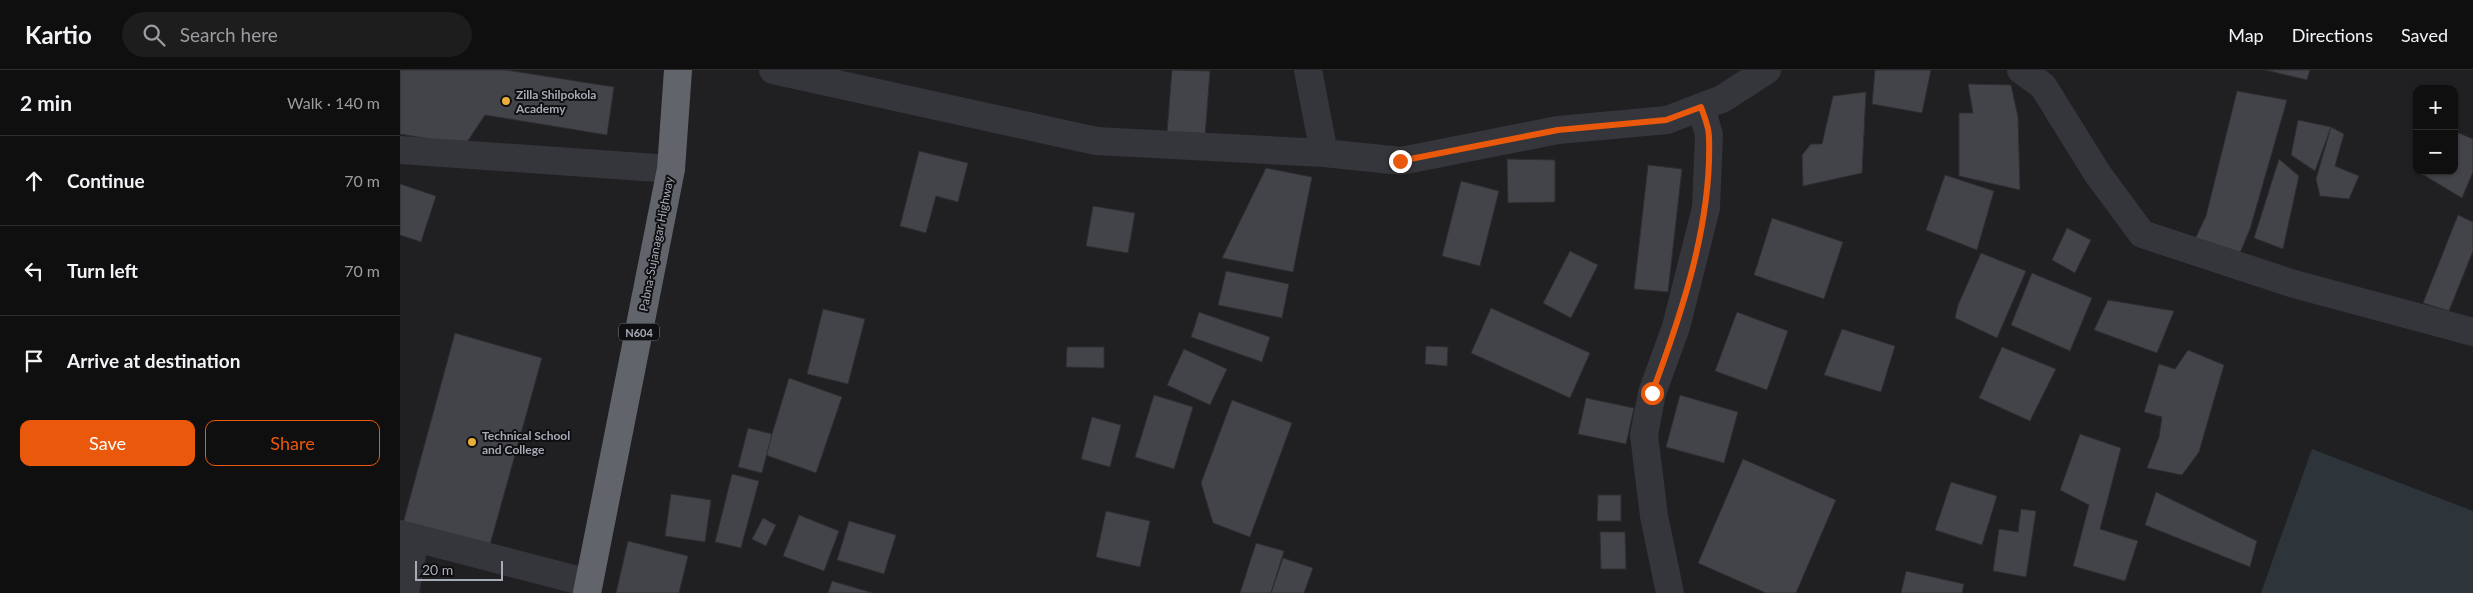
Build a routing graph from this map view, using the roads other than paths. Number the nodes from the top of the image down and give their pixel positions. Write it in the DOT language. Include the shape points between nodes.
graph roads {
  1 [pos="678,70"];
  2 [pos="773,70"];
  3 [pos="1308,70"];
  4 [pos="1767,70"];
  5 [pos="2021,70"];
  6 [pos="1701,107"];
  7 [pos="400,150"];
  8 [pos="1324,153"];
  9 [pos="671,169"];
  10 [pos="2473,332"];
  11 [pos="408,536"];
  12 [pos="588,588"];
  13 [pos="405,593"];
  14 [pos="1670,593"];
  1 -- 9 [label="highway, Pabna-Sujanagar Highway / N604"];
  2 -- 8 [label="street" via="1096,141"];
  3 -- 8 [label="street"];
  4 -- 6 [label="street" via="1722,99"];
  5 -- 10 [label="street" via="2043,86 2097,174 2142,234 2294,284"];
  6 -- 8 [label="street" via="1666,120 1558,130 1400,161"];
  6 -- 14 [label="street" via="1709,135 1706,208 1676,327 1652,393 1644,435 1654,516"];
  7 -- 9 [label="street"];
  9 -- 12 [label="highway, Pabna-Sujanagar Highway / N604"];
  11 -- 12 [label="street"];
  11 -- 13 [label="street"];
}
